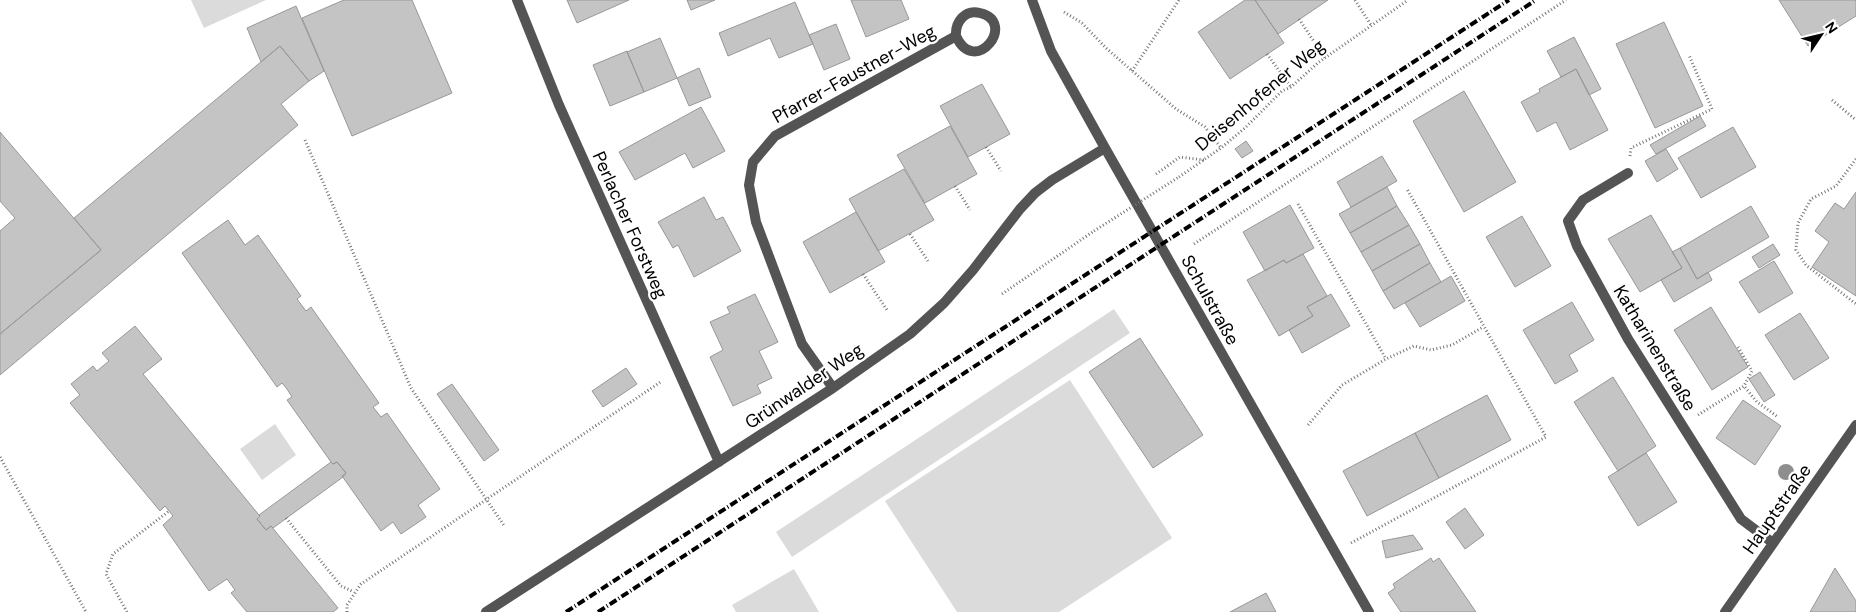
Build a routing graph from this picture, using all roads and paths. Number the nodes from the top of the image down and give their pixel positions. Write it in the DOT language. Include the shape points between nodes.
graph roads {
  1 [pos="516,0"];
  2 [pos="1032,0"];
  3 [pos="1179,0"];
  4 [pos="1355,0"];
  5 [pos="1408,0"];
  6 [pos="1566,0"];
  7 [pos="1064,12"];
  8 [pos="1299,20"];
  9 [pos="1371,25"];
  10 [pos="956,36"];
  11 [pos="1267,54"];
  12 [pos="1689,55"];
  13 [pos="1325,58"];
  14 [pos="1132,71"];
  15 [pos="1291,87"];
  16 [pos="1832,100"];
  17 [pos="1856,120"];
  18 [pos="305,140"];
  19 [pos="986,147"];
  20 [pos="1105,148"];
  21 [pos="1221,148"];
  22 [pos="1204,160"];
  23 [pos="1856,160"];
  24 [pos="1001,171"];
  25 [pos="1628,173"];
  26 [pos="1156,174"];
  27 [pos="955,186"];
  28 [pos="1407,189"];
  29 [pos="1298,204"];
  30 [pos="970,210"];
  31 [pos="910,234"];
  32 [pos="1194,244"];
  33 [pos="928,261"];
  34 [pos="863,274"];
  35 [pos="1002,294"];
  36 [pos="1856,304"];
  37 [pos="887,310"];
  38 [pos="1484,327"];
  39 [pos="1738,347"];
  40 [pos="1386,359"];
  41 [pos="677,371"];
  42 [pos="1744,386"];
  43 [pos="833,388"];
  44 [pos="1778,418"];
  45 [pos="1308,425"];
  46 [pos="1682,425"];
  47 [pos="1856,425"];
  48 [pos="0,457"];
  49 [pos="718,462"];
  50 [pos="486,499"];
  51 [pos="169,511"];
  52 [pos="286,518"];
  53 [pos="505,527"];
  54 [pos="1366,535"];
  55 [pos="1773,543"];
  56 [pos="354,592"];
  57 [pos="86,612"];
  58 [pos="127,612"];
  59 [pos="347,612"];
  60 [pos="486,612"];
  61 [pos="1369,612"];
  62 [pos="1725,612"];
  1 -- 41 [label="street, Perlacher Forstweg"];
  2 -- 20 [label="street, Schulstraße" via="1052,51"];
  3 -- 14 [label="path"];
  4 -- 9 [label="path"];
  5 -- 9 [label="path, Deisenhofener Weg"];
  6 -- 32 [label="path"];
  7 -- 14 [label="path" via="1082,23"];
  8 -- 13 [label="path"];
  9 -- 13 [label="path, Deisenhofener Weg"];
  10 -- 43 [label="street, Pfarrer-Faustner-Weg" via="775,136 753,162 749,184 756,222 802,344"];
  11 -- 15 [label="path"];
  12 -- 25 [label="path" via="1712,109 1631,148"];
  13 -- 15 [label="path, Deisenhofener Weg"];
  14 -- 21 [label="path" via="1176,109 1205,127"];
  15 -- 21 [label="path, Deisenhofener Weg" via="1282,91"];
  16 -- 17 [label="path"];
  18 -- 50 [label="path" via="411,388"];
  19 -- 24 [label="path"];
  20 -- 43 [label="street, Grünwalder Weg" via="1035,193 944,303 910,334"];
  20 -- 61 [label="street, Schulstraße"];
  21 -- 22 [label="path, Deisenhofener Weg"];
  22 -- 26 [label="path" via="1180,158"];
  22 -- 35 [label="path, Deisenhofener Weg, bridge"];
  23 -- 36 [label="path" via="1836,186 1811,199 1798,223 1796,250 1806,265"];
  25 -- 46 [label="street, Katharinenstraße" via="1583,200 1568,221 1577,246 1628,339"];
  27 -- 30 [label="path"];
  28 -- 38 [label="path"];
  29 -- 40 [label="path"];
  31 -- 33 [label="path"];
  34 -- 37 [label="path"];
  38 -- 40 [label="path" via="1452,345 1431,350 1414,346"];
  38 -- 54 [label="path" via="1546,437"];
  39 -- 42 [label="path" via="1752,371"];
  40 -- 45 [label="path" via="1342,385"];
  41 -- 49 [label="street, Perlacher Forstweg"];
  41 -- 50 [label="path"];
  42 -- 44 [label="path" via="1757,402"];
  42 -- 46 [label="path"];
  43 -- 49 [label="street, Grünwalder Weg"];
  46 -- 55 [label="street, Katharinenstraße" via="1741,519"];
  47 -- 55 [label="street, Hauptstraße"];
  48 -- 57 [label="path"];
  49 -- 60 [label="street, Grünwalder Weg"];
  50 -- 53 [label="path"];
  50 -- 56 [label="path" via="361,584"];
  51 -- 58 [label="path" via="113,554 106,574"];
  52 -- 56 [label="path" via="341,586"];
  55 -- 62 [label="street, Hauptstraße"];
  56 -- 59 [label="path"];
}
